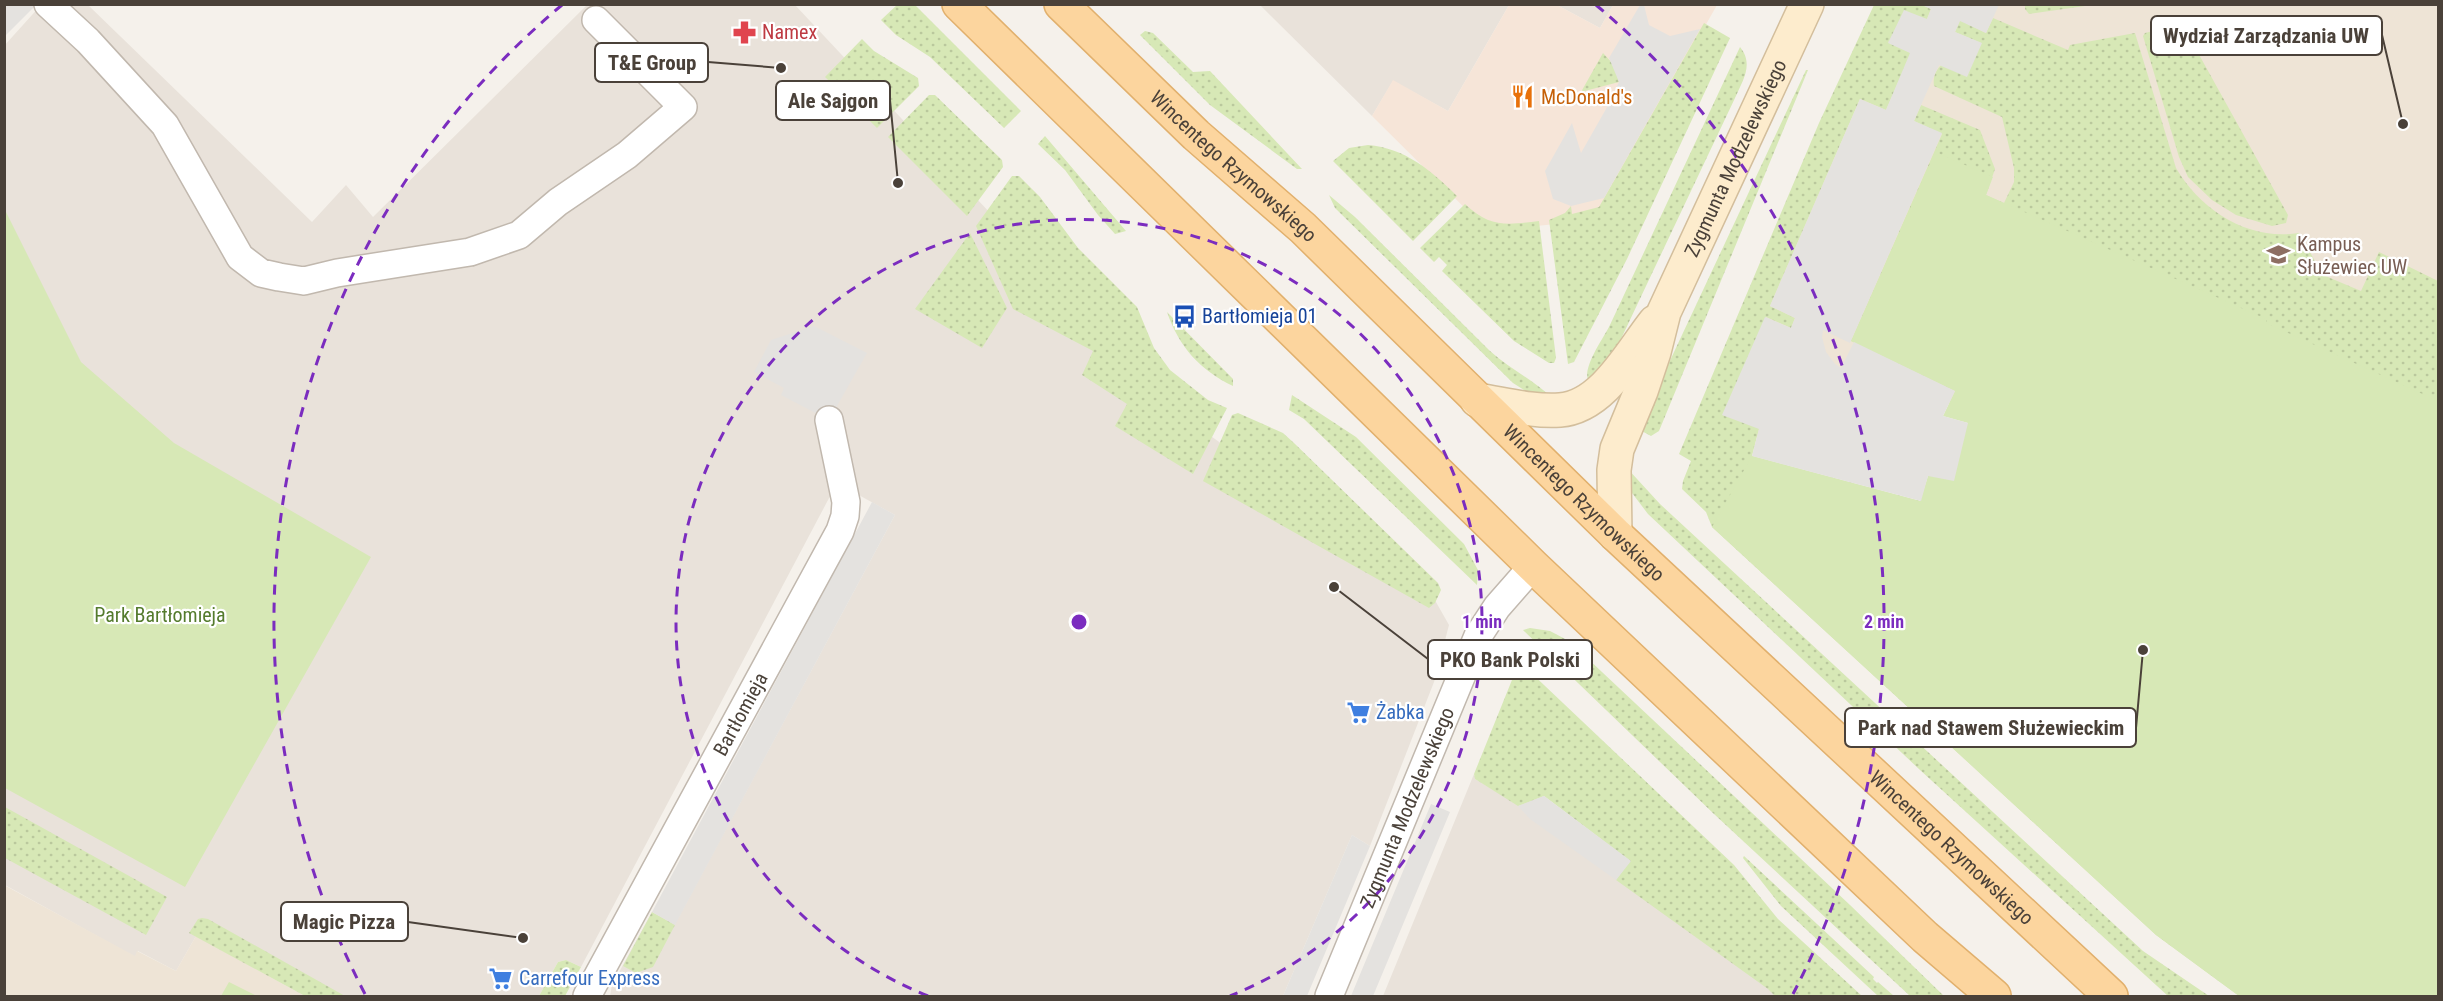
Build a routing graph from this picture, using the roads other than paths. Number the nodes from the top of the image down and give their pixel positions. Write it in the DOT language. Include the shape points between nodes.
graph roads {
  1 [pos="48,4"];
  2 [pos="959,4"];
  3 [pos="1061,4"];
  4 [pos="1807,4"];
  5 [pos="596,20"];
  6 [pos="1664,312"];
  7 [pos="1478,400"];
  8 [pos="829,420"];
  9 [pos="1615,534"];
  10 [pos="1533,566"];
  11 [pos="1925,937"];
  12 [pos="587,996"];
  13 [pos="1329,996"];
  14 [pos="1973,996"];
  15 [pos="1994,996"];
  16 [pos="2111,996"];
  1 -- 5 [label="street" via="88,41 165,125 240,257 261,273 304,281 470,252 519,235 558,202 627,156 683,107"];
  2 -- 10 [label="main road"];
  3 -- 7 [label="main road, Wincentego Rzymowskiego" via="1196,135 1303,228"];
  4 -- 6 [label="street, Zygmunta Modzelewskiego"];
  6 -- 7 [label="street, Zygmunta Modzelewskiego" via="1605,387 1573,408 1550,410"];
  6 -- 9 [label="street, Zygmunta Modzelewskiego" via="1641,391 1617,449"];
  7 -- 9 [label="main road, Wincentego Rzymowskiego"];
  8 -- 12 [label="street, Bartłomieja" via="846,502 840,531"];
  9 -- 16 [label="main road, Wincentego Rzymowskiego"];
  10 -- 11 [label="main road"];
  10 -- 13 [label="street, Zygmunta Modzelewskiego" via="1478,636"];
  11 -- 14 [label="main road"];
  11 -- 15 [label="main road"];
}
